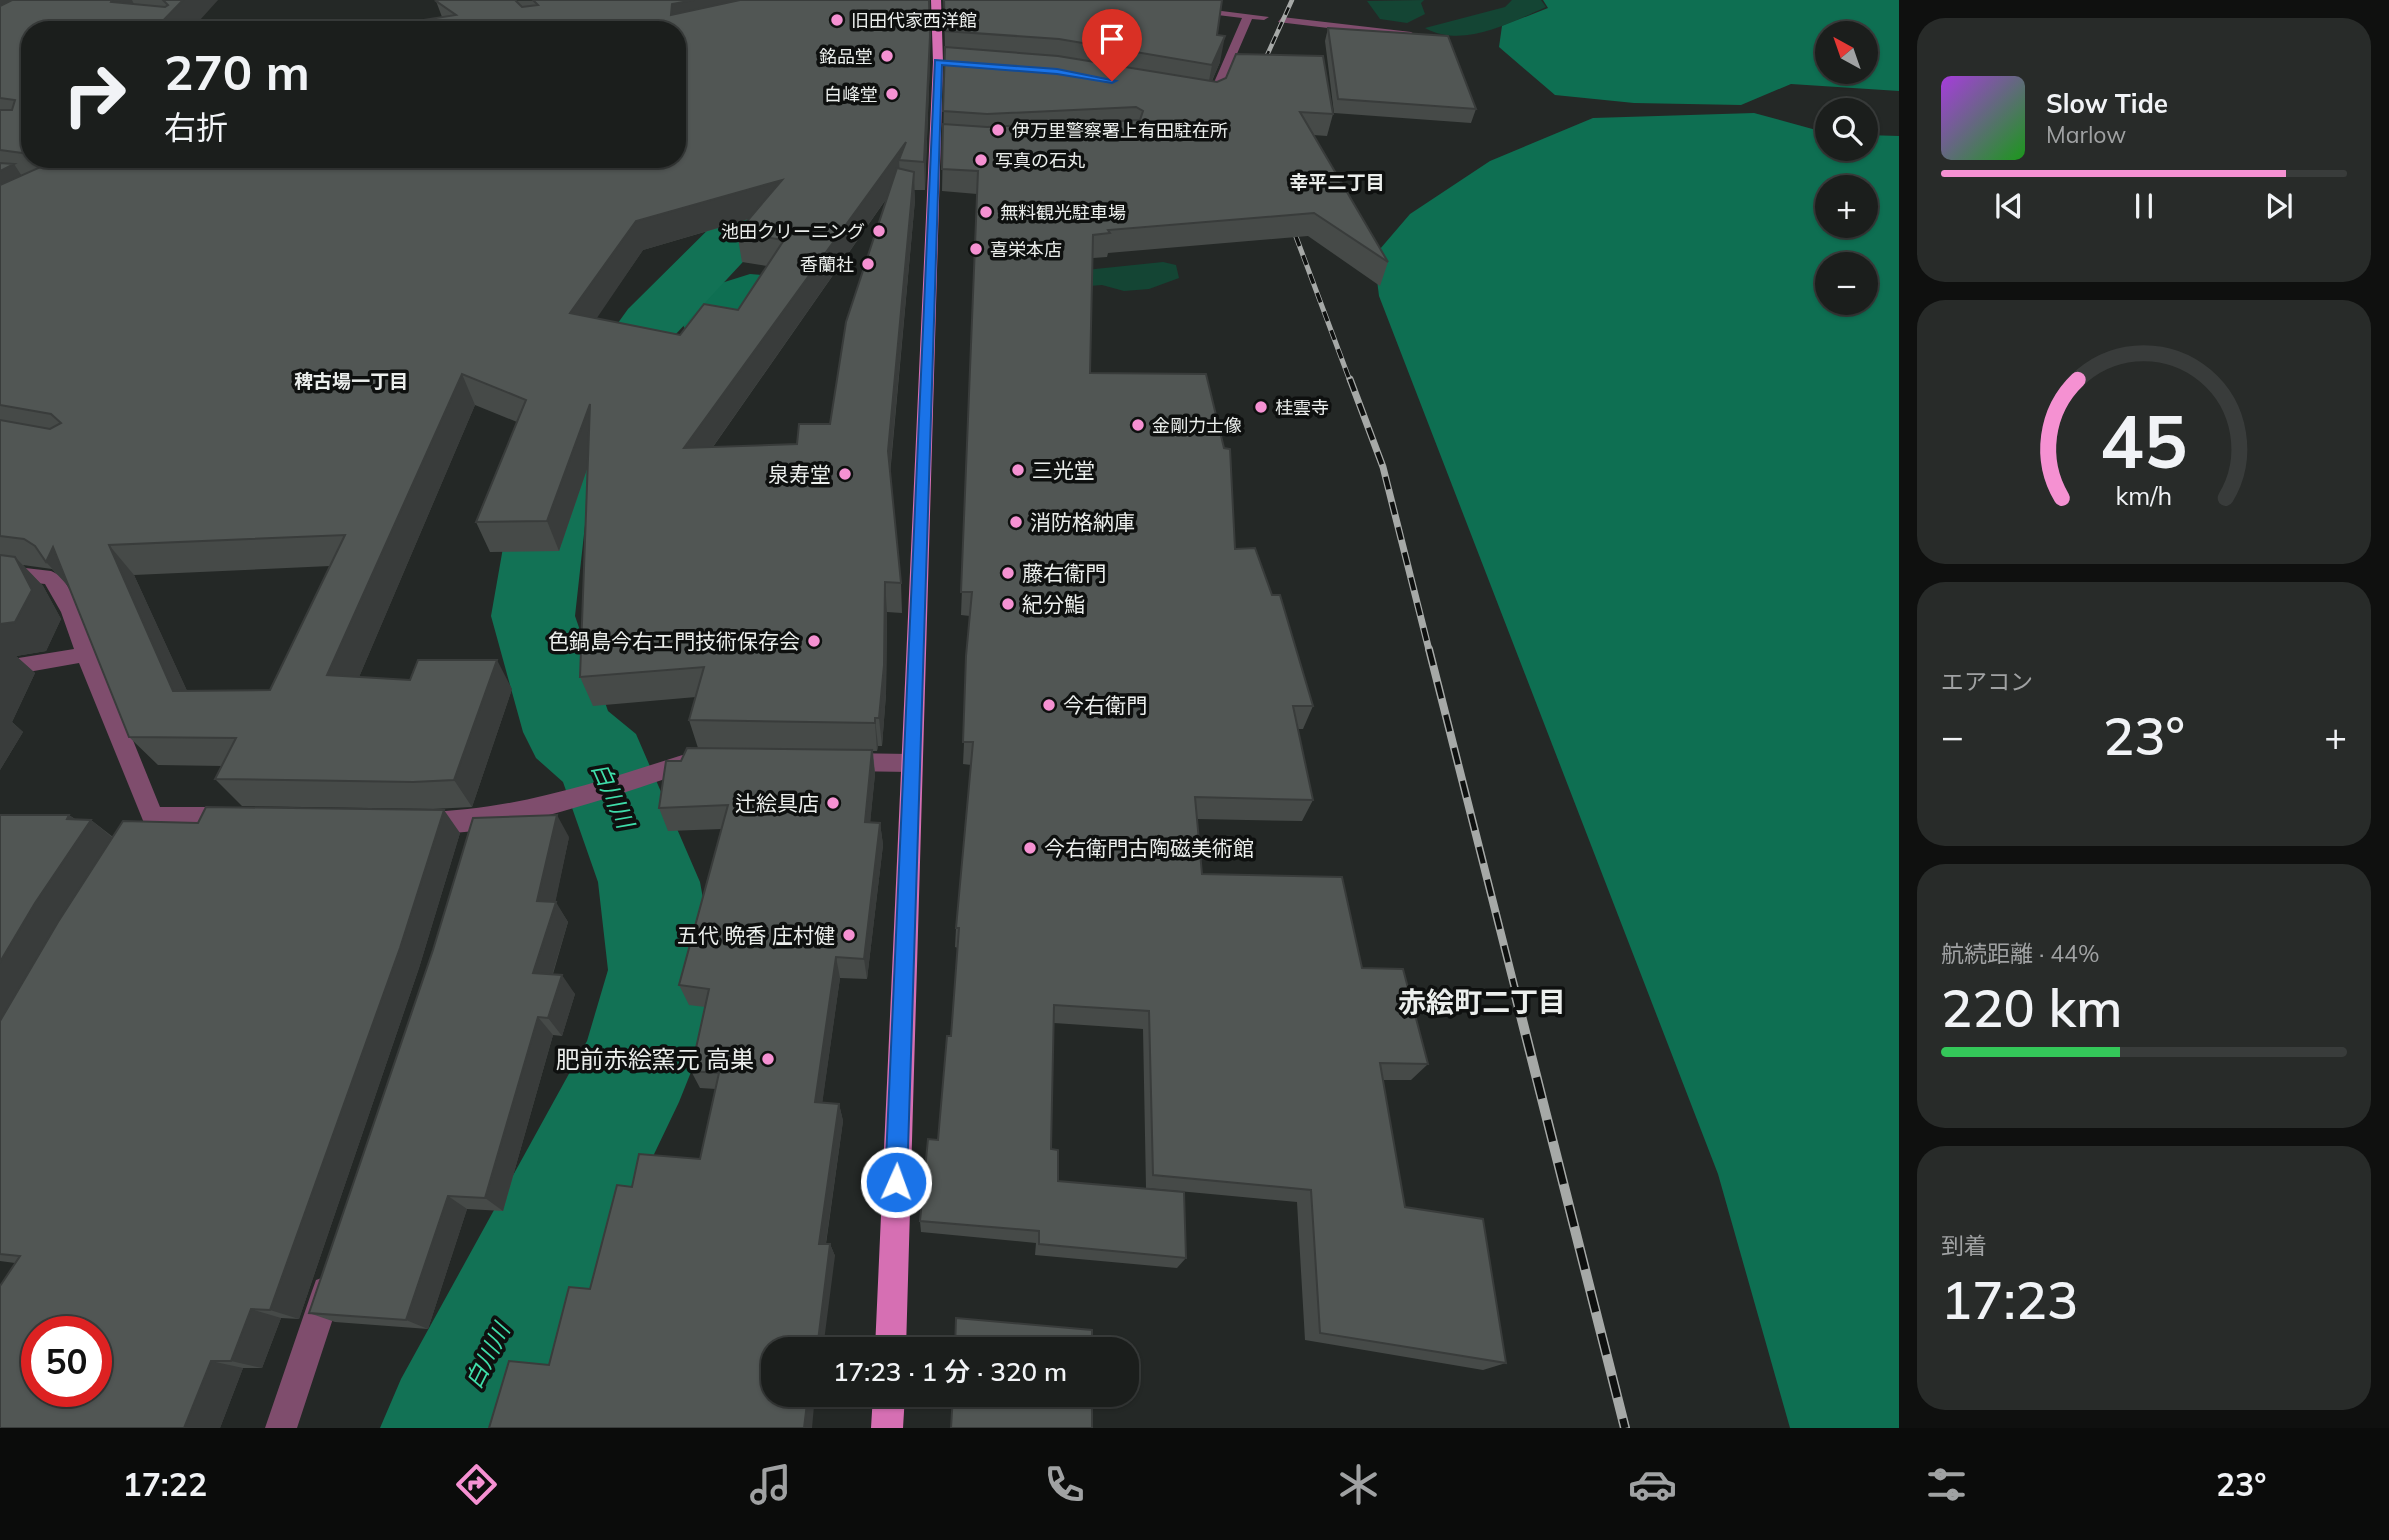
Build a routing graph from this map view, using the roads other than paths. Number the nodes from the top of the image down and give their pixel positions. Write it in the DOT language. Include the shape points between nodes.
graph roads {
  1 [pos="936,0"];
  2 [pos="1226,0"];
  3 [pos="1181,8"];
  4 [pos="1221,12"];
  5 [pos="1248,16"];
  6 [pos="1264,17"];
  7 [pos="1282,20"];
  8 [pos="1411,34"];
  9 [pos="1188,94"];
  10 [pos="0,572"];
  11 [pos="87,654"];
  12 [pos="0,670"];
  13 [pos="702,760"];
  14 [pos="829,762"];
  15 [pos="910,764"];
  16 [pos="152,816"];
  17 [pos="245,817"];
  18 [pos="406,821"];
  19 [pos="138,839"];
  20 [pos="334,1270"];
  21 [pos="890,1337"];
  22 [pos="888,1407"];
  23 [pos="281,1428"];
  24 [pos="887,1428"];
  1 -- 15 [label="main road" via="944,62"];
  2 -- 4 [label="street"];
  3 -- 4 [label="street"];
  4 -- 5 [label="street"];
  5 -- 6 [label="street"];
  5 -- 9 [label="street" via="1213,98"];
  7 -- 8 [label="street"];
  10 -- 11 [label="street" via="51,578 68,600"];
  11 -- 12 [label="street"];
  11 -- 16 [label="street" via="139,774"];
  13 -- 18 [label="street" via="558,802 475,832"];
  14 -- 15 [label="street"];
  15 -- 21 [label="main road"];
  16 -- 17 [label="street"];
  16 -- 19 [label="street"];
  20 -- 23 [label="street"];
  22 -- 24 [label="main road"];
}
